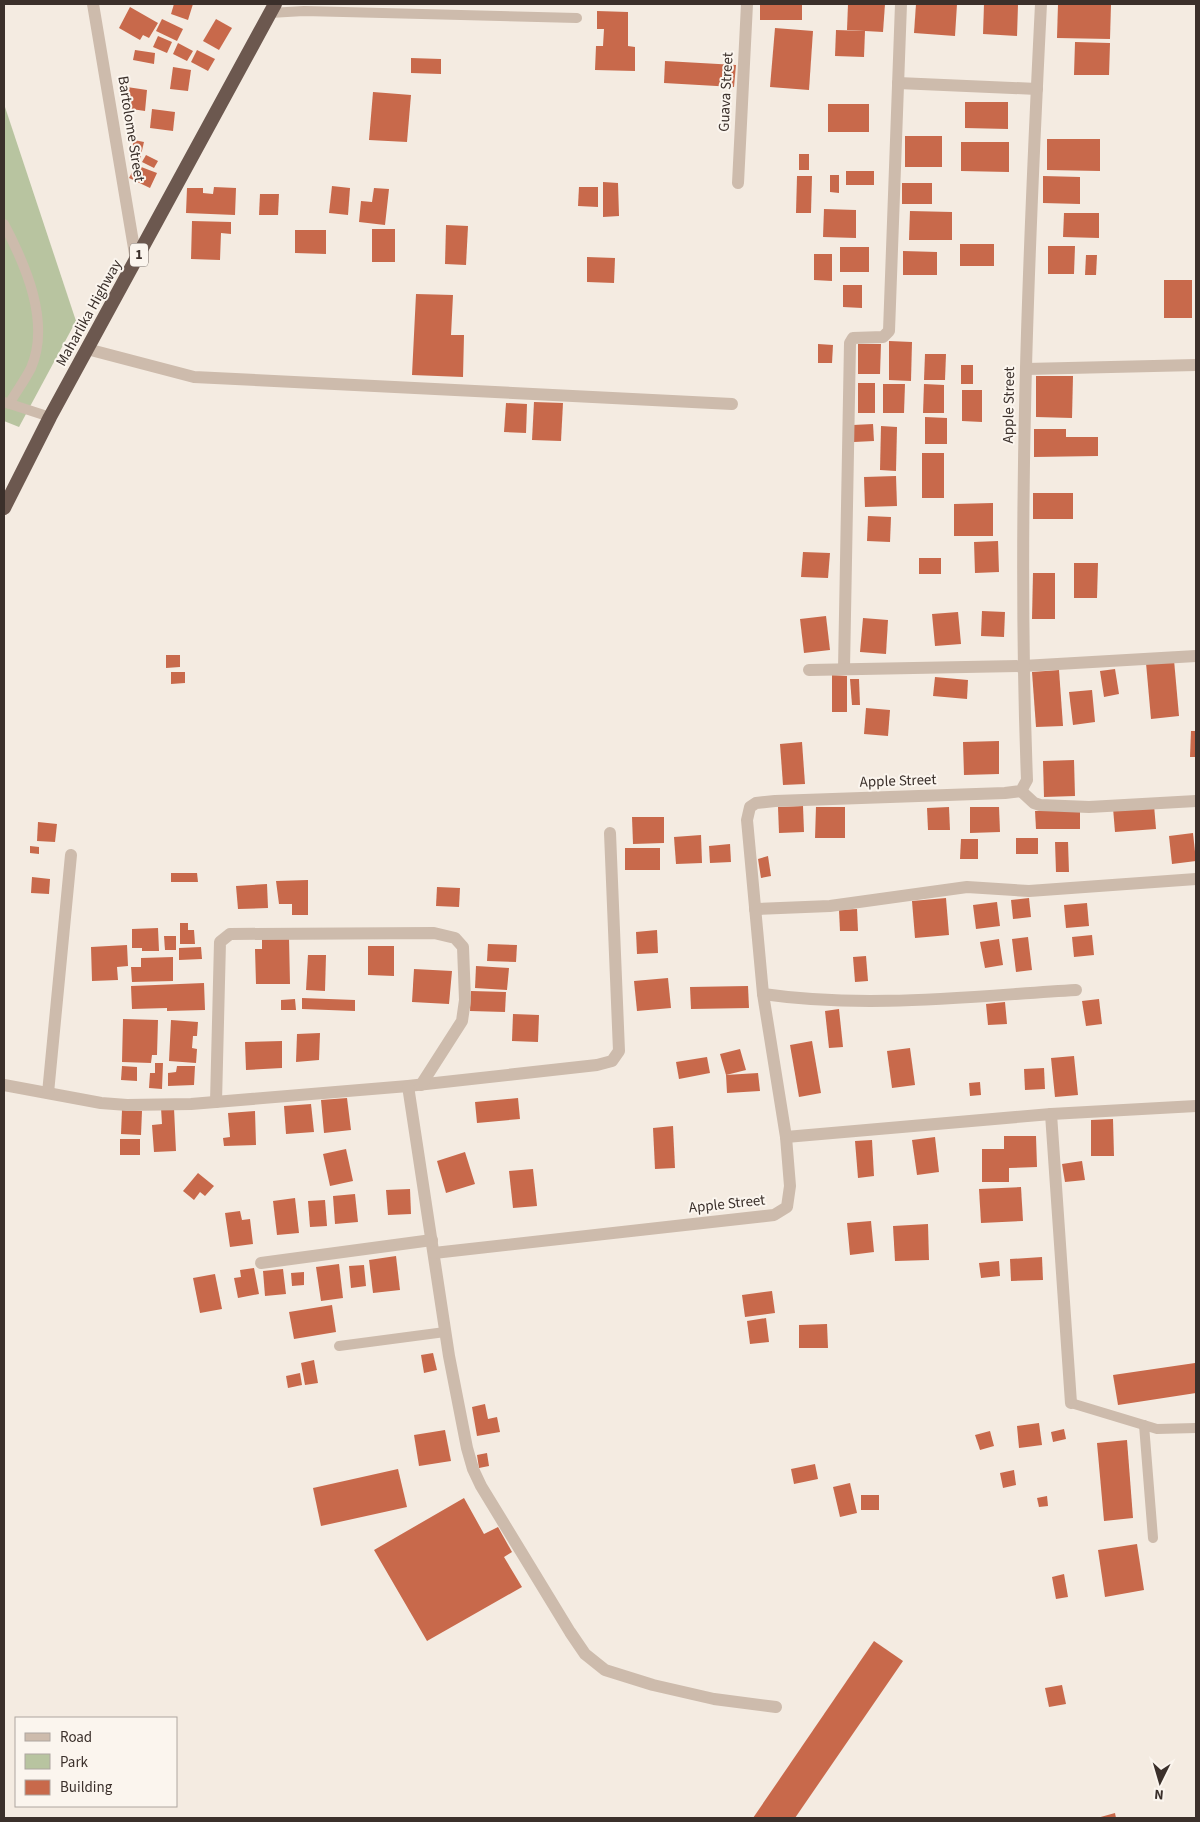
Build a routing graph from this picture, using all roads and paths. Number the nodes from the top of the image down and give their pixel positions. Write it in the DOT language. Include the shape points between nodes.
graph roads {
  1 [pos="93,4"];
  2 [pos="747,4"];
  3 [pos="901,4"];
  4 [pos="1041,4"];
  5 [pos="273,8"];
  6 [pos="577,18"];
  7 [pos="898,83"];
  8 [pos="1036,89"];
  9 [pos="738,183"];
  10 [pos="4,224"];
  11 [pos="136,260"];
  12 [pos="88,349"];
  13 [pos="1196,365"];
  14 [pos="1026,369"];
  15 [pos="6,403"];
  16 [pos="732,404"];
  17 [pos="50,416"];
  18 [pos="5,503"];
  19 [pos="1196,656"];
  20 [pos="1023,666"];
  21 [pos="844,669"];
  22 [pos="809,670"];
  23 [pos="1021,791"];
  24 [pos="1196,801"];
  25 [pos="610,833"];
  26 [pos="70,855"];
  27 [pos="1196,880"];
  28 [pos="755,909"];
  29 [pos="1076,990"];
  30 [pos="763,994"];
  31 [pos="4,1085"];
  32 [pos="414,1085"];
  33 [pos="48,1093"];
  34 [pos="216,1102"];
  35 [pos="1196,1106"];
  36 [pos="1051,1114"];
  37 [pos="786,1137"];
  38 [pos="432,1240"];
  39 [pos="434,1253"];
  40 [pos="261,1263"];
  41 [pos="445,1332"];
  42 [pos="339,1346"];
  43 [pos="1071,1403"];
  44 [pos="1144,1424"];
  45 [pos="1196,1428"];
  46 [pos="1152,1538"];
  47 [pos="776,1707"];
  1 -- 11 [label="street, Bartolome Street"];
  2 -- 9 [label="street, Guava Street"];
  3 -- 7 [label="street"];
  4 -- 8 [label="street, Apple Street"];
  5 -- 6 [label="lane"];
  5 -- 11 [label="highway, Maharlika Highway / 1"];
  7 -- 8 [label="street"];
  7 -- 21 [label="street" via="889,330 883,337 853,338 850,343"];
  8 -- 14 [label="street, Apple Street"];
  10 -- 15 [label="lane" via="32,291 38,327 31,367"];
  11 -- 12 [label="highway, Maharlika Highway / 1"];
  12 -- 16 [label="street" via="194,377"];
  12 -- 17 [label="highway, Maharlika Highway / 1"];
  13 -- 14 [label="street"];
  14 -- 20 [label="street, Apple Street"];
  15 -- 17 [label="lane"];
  17 -- 18 [label="highway, Maharlika Highway / 1"];
  19 -- 20 [label="street"];
  20 -- 21 [label="street"];
  20 -- 23 [label="street, Apple Street" via="1027,780"];
  21 -- 22 [label="street"];
  23 -- 24 [label="street" via="1040,805 1089,807"];
  23 -- 28 [label="street, Apple Street" via="756,803 750,807 747,820"];
  25 -- 32 [label="street" via="619,1036 619,1051 612,1061"];
  26 -- 33 [label="street"];
  27 -- 28 [label="street" via="1029,892 967,887 860,903"];
  28 -- 30 [label="street, Apple Street"];
  29 -- 30 [label="street" via="858,1002"];
  30 -- 37 [label="street, Apple Street"];
  31 -- 33 [label="street"];
  32 -- 34 [label="street"];
  32 -- 34 [label="street" via="462,1021 465,1000 463,947 455,938 434,933 230,934 220,942"];
  32 -- 38 [label="street"];
  33 -- 34 [label="street" via="127,1105"];
  35 -- 36 [label="street"];
  36 -- 37 [label="street"];
  36 -- 43 [label="street"];
  37 -- 39 [label="street, Apple Street" via="790,1201 787,1207 774,1215"];
  38 -- 39 [label="street"];
  38 -- 40 [label="street"];
  39 -- 41 [label="street"];
  41 -- 42 [label="lane"];
  41 -- 47 [label="street" via="473,1470 585,1654 605,1670 653,1685 714,1699"];
  43 -- 44 [label="lane"];
  44 -- 45 [label="lane" via="1157,1429"];
  44 -- 46 [label="lane"];
}
